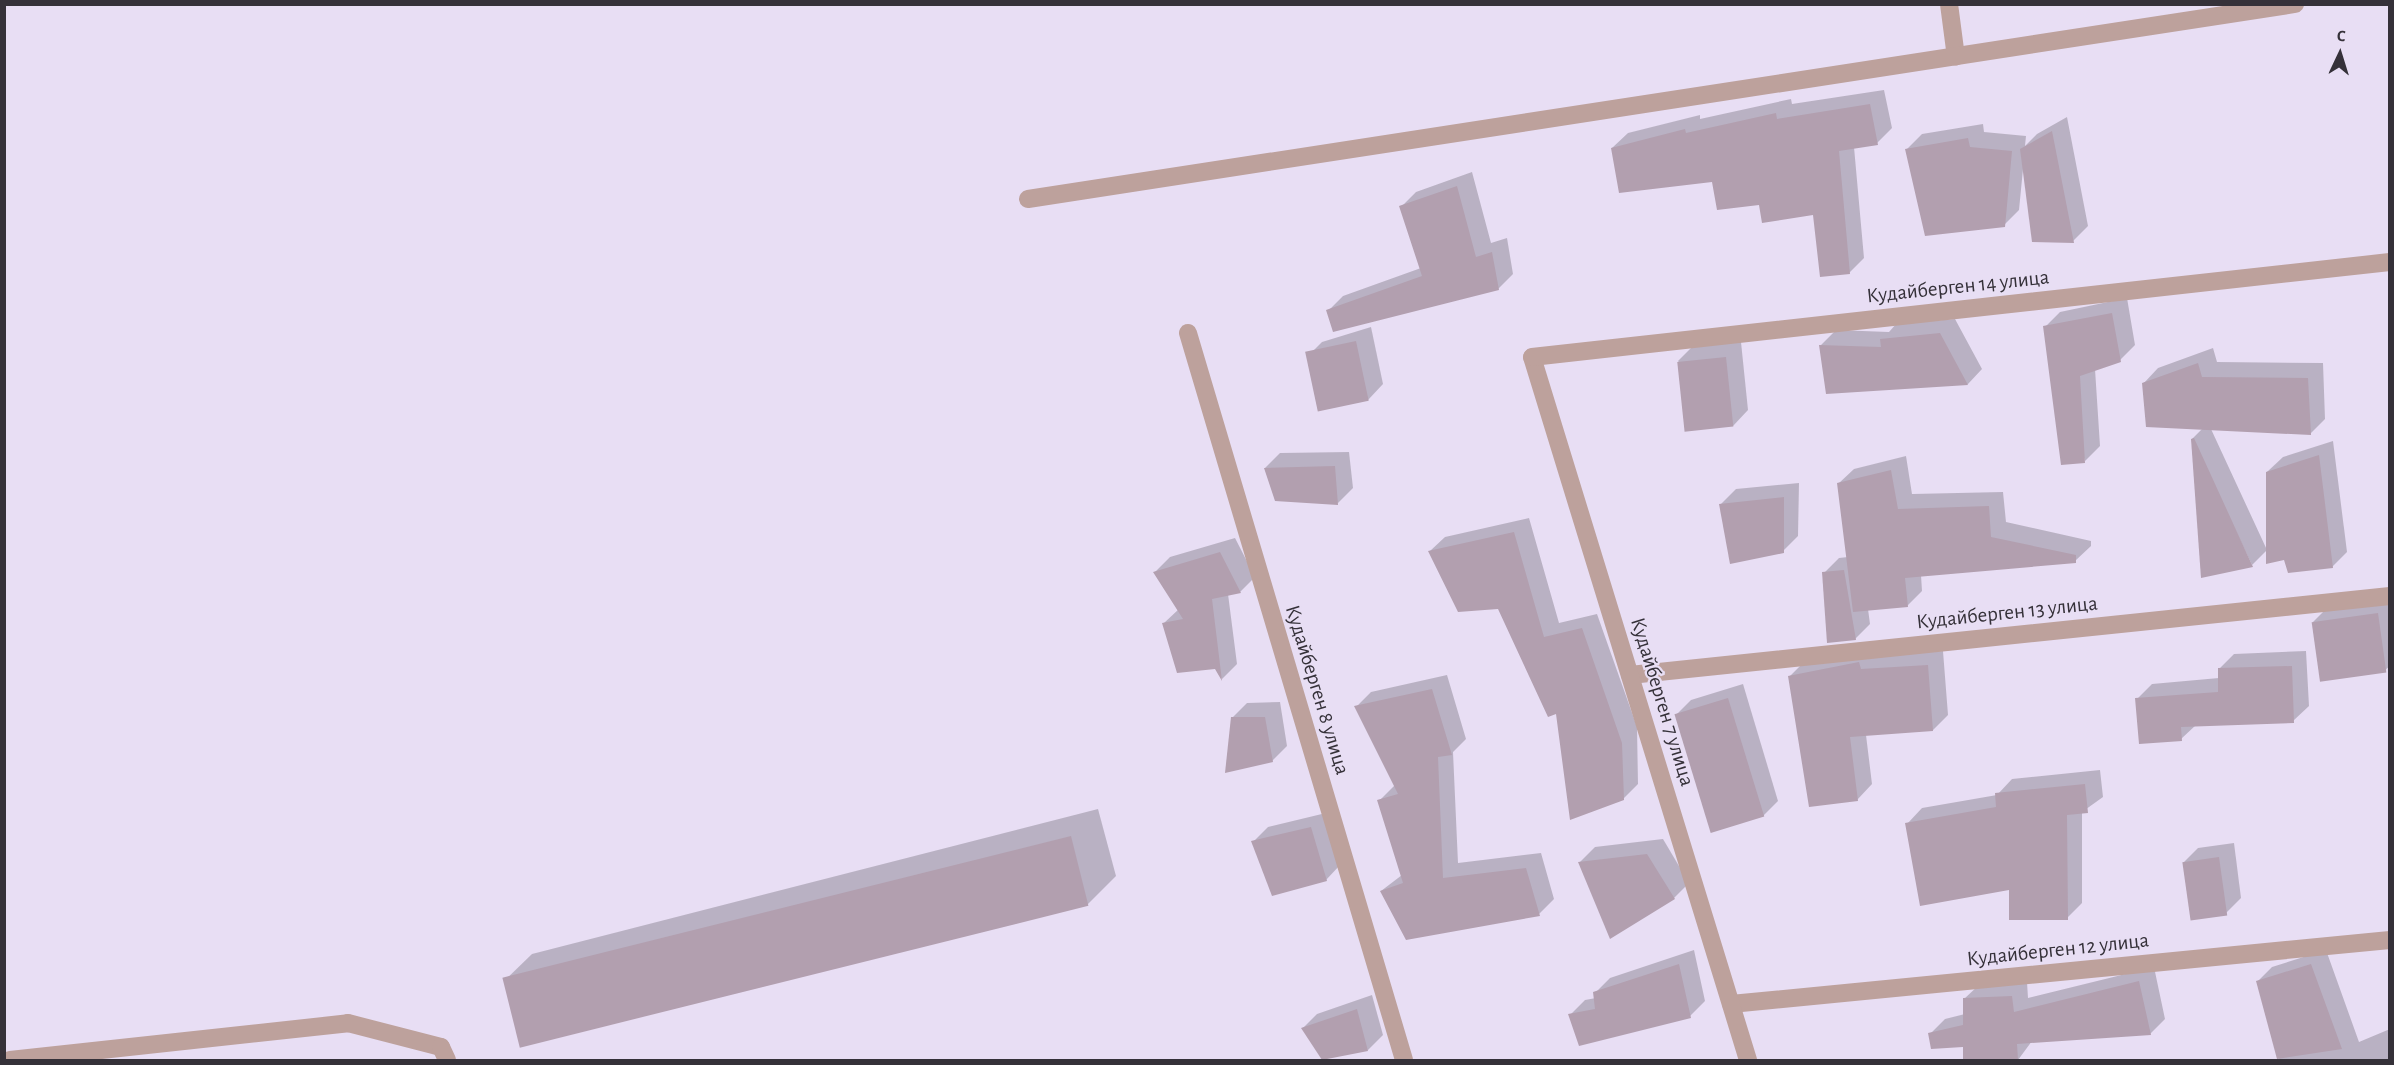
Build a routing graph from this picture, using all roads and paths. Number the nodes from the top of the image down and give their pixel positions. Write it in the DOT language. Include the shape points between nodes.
graph roads {
  1 [pos="1949,4"];
  2 [pos="2295,4"];
  3 [pos="2233,9"];
  4 [pos="1956,57"];
  5 [pos="1028,199"];
  6 [pos="2390,262"];
  7 [pos="1188,333"];
  8 [pos="1532,357"];
  9 [pos="2390,596"];
  10 [pos="1630,675"];
  11 [pos="2390,940"];
  12 [pos="1731,1004"];
  13 [pos="10,1060"];
  14 [pos="447,1060"];
  15 [pos="1404,1060"];
  16 [pos="1748,1060"];
  1 -- 4 [label="street"];
  2 -- 3 [label="street"];
  3 -- 4 [label="street"];
  4 -- 5 [label="street"];
  6 -- 8 [label="street, Кудайберген 14 улица"];
  7 -- 15 [label="street, Кудайберген 8 улица"];
  8 -- 10 [label="street, Кудайберген 7 улица"];
  9 -- 10 [label="street, Кудайберген 13 улица"];
  10 -- 12 [label="street, Кудайберген 7 улица"];
  11 -- 12 [label="street, Кудайберген 12 улица"];
  12 -- 16 [label="street, Кудайберген 7 улица"];
  13 -- 14 [label="street" via="348,1023 441,1047"];
}
